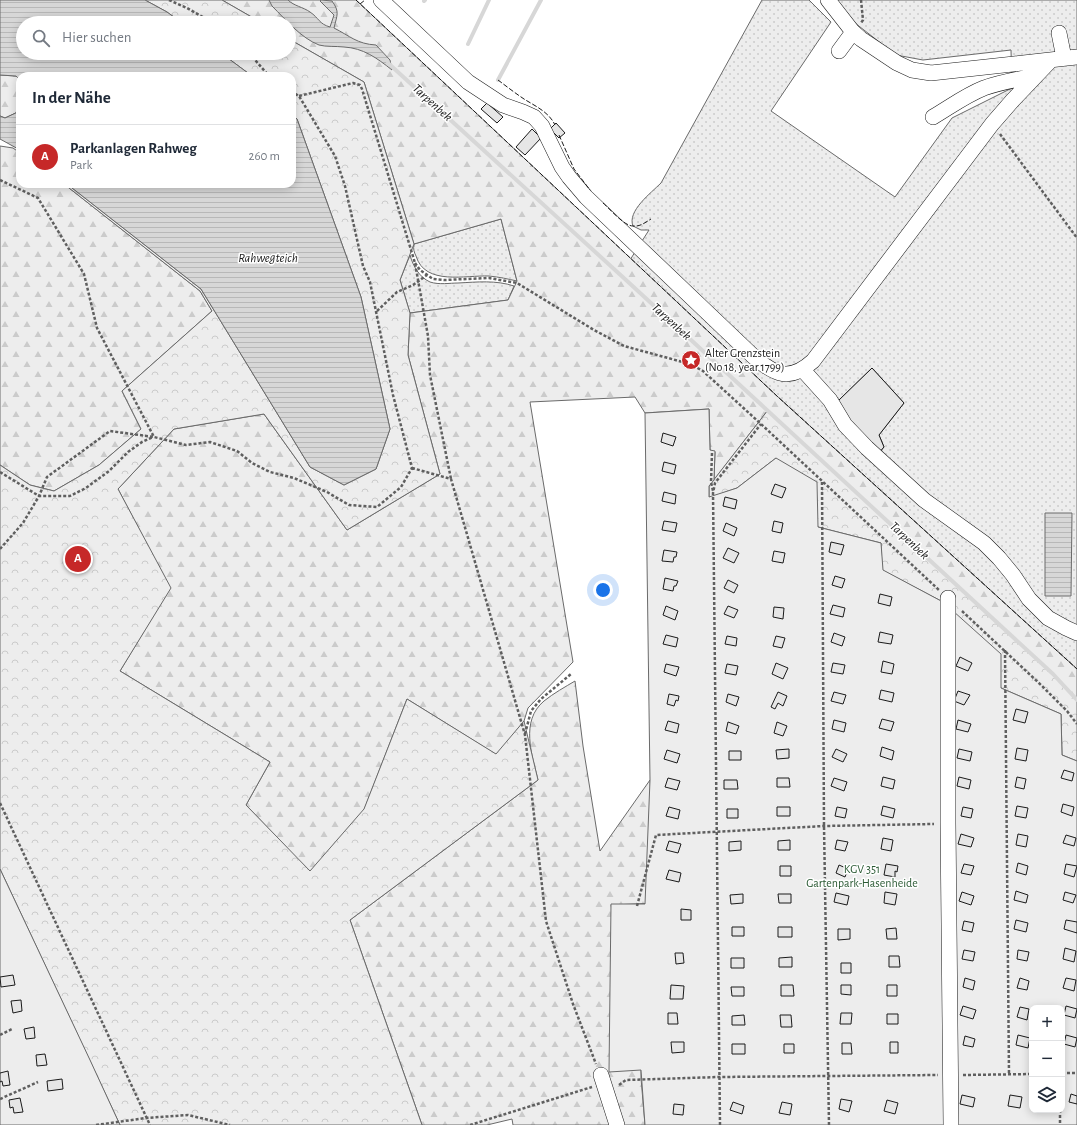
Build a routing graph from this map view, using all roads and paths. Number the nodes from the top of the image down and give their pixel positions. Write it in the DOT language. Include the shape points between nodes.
graph roads {
  1 [pos="169,0"];
  2 [pos="381,0"];
  3 [pos="828,0"];
  4 [pos="201,16"];
  5 [pos="853,32"];
  6 [pos="1060,33"];
  7 [pos="839,51"];
  8 [pos="1064,58"];
  9 [pos="255,60"];
  10 [pos="266,72"];
  11 [pos="1035,76"];
  12 [pos="296,94"];
  13 [pos="299,96"];
  14 [pos="933,117"];
  15 [pos="992,124"];
  16 [pos="0,180"];
  17 [pos="16,188"];
  18 [pos="17,188"];
  19 [pos="1077,238"];
  20 [pos="415,263"];
  21 [pos="427,276"];
  22 [pos="418,281"];
  23 [pos="376,311"];
  24 [pos="802,370"];
  25 [pos="762,424"];
  26 [pos="154,437"];
  27 [pos="712,453"];
  28 [pos="412,468"];
  29 [pos="0,472"];
  30 [pos="451,479"];
  31 [pos="822,481"];
  32 [pos="713,493"];
  33 [pos="38,496"];
  34 [pos="0,549"];
  35 [pos="948,598"];
  36 [pos="1077,633"];
  37 [pos="1005,650"];
  38 [pos="571,674"];
  39 [pos="1077,724"];
  40 [pos="525,734"];
  41 [pos="0,803"];
  42 [pos="948,823"];
  43 [pos="824,826"];
  44 [pos="716,832"];
  45 [pos="637,906"];
  46 [pos="12,1029"];
  47 [pos="0,1035"];
  48 [pos="1077,1073"];
  49 [pos="1009,1074"];
  50 [pos="1029,1074"];
  51 [pos="1065,1074"];
  52 [pos="950,1075"];
  53 [pos="719,1077"];
  54 [pos="828,1077"];
  55 [pos="38,1082"];
  56 [pos="604,1084"];
  57 [pos="0,1099"];
  58 [pos="1060,1113"];
  59 [pos="146,1118"];
  60 [pos="119,1124"];
  61 [pos="96,1125"];
  62 [pos="150,1125"];
  63 [pos="230,1125"];
  64 [pos="470,1125"];
  65 [pos="617,1125"];
  66 [pos="720,1125"];
  67 [pos="829,1125"];
  68 [pos="951,1125"];
  69 [pos="1060,1125"];
  1 -- 4 [label="path"];
  2 -- 24 [label="street" via="468,82 504,105 534,117 542,126 562,167 586,197 766,367 782,374"];
  3 -- 5 [label="street"];
  5 -- 7 [label="street"];
  5 -- 8 [label="street" via="897,64 931,73"];
  6 -- 8 [label="street"];
  8 -- 11 [label="street"];
  9 -- 10 [label="path"];
  11 -- 14 [label="street" via="1010,80 983,89"];
  11 -- 15 [label="street"];
  12 -- 13 [label="path"];
  13 -- 20 [label="path" via="342,84 360,85"];
  13 -- 23 [label="path" via="335,156"];
  15 -- 19 [label="path"];
  15 -- 24 [label="street" via="813,361"];
  16 -- 17 [label="path"];
  18 -- 26 [label="path" via="38,198 84,274 97,328"];
  20 -- 21 [label="path"];
  20 -- 22 [label="path"];
  21 -- 22 [label="path"];
  21 -- 25 [label="path" via="444,280 489,278 517,284 624,346 690,364 703,371"];
  22 -- 23 [label="path" via="397,292"];
  22 -- 30 [label="path" via="428,336 430,375"];
  23 -- 28 [label="path" via="393,395"];
  24 -- 36 [label="street" via="830,400 845,425 867,448 924,500 984,543 1013,575 1029,599 1048,618"];
  25 -- 31 [label="path"];
  25 -- 32 [label="path" via="715,483"];
  26 -- 28 [label="path" via="186,445 210,442 237,451 252,463 270,472 294,478 327,492 348,505 376,508 401,488"];
  26 -- 33 [label="path" via="128,452 86,488 70,496"];
  26 -- 33 [label="path" via="110,432 47,477"];
  27 -- 32 [label="path"];
  28 -- 30 [label="path"];
  29 -- 33 [label="path"];
  30 -- 40 [label="path"];
  31 -- 35 [label="path"];
  31 -- 43 [label="path"];
  32 -- 44 [label="path"];
  33 -- 34 [label="path" via="23,523"];
  35 -- 37 [label="path"];
  35 -- 42 [label="street"];
  37 -- 39 [label="path"];
  37 -- 49 [label="path"];
  38 -- 40 [label="path" via="531,712"];
  40 -- 56 [label="path" via="546,921 573,1004"];
  41 -- 59 [label="path"];
  42 -- 43 [label="path"];
  42 -- 52 [label="street"];
  43 -- 44 [label="path"];
  43 -- 54 [label="path"];
  44 -- 45 [label="path" via="656,835"];
  44 -- 53 [label="path"];
  46 -- 47 [label="path"];
  48 -- 51 [label="path"];
  49 -- 50 [label="path"];
  49 -- 52 [label="path"];
  52 -- 54 [label="path"];
  52 -- 68 [label="street"];
  53 -- 54 [label="path"];
  53 -- 56 [label="path" via="626,1080"];
  53 -- 66 [label="path"];
  54 -- 67 [label="path"];
  55 -- 57 [label="path"];
  56 -- 64 [label="path"];
  56 -- 65 [label="street"];
  58 -- 69 [label="path"];
  59 -- 60 [label="path"];
  59 -- 62 [label="path"];
  59 -- 63 [label="path" via="188,1115"];
  60 -- 61 [label="path"];
}
